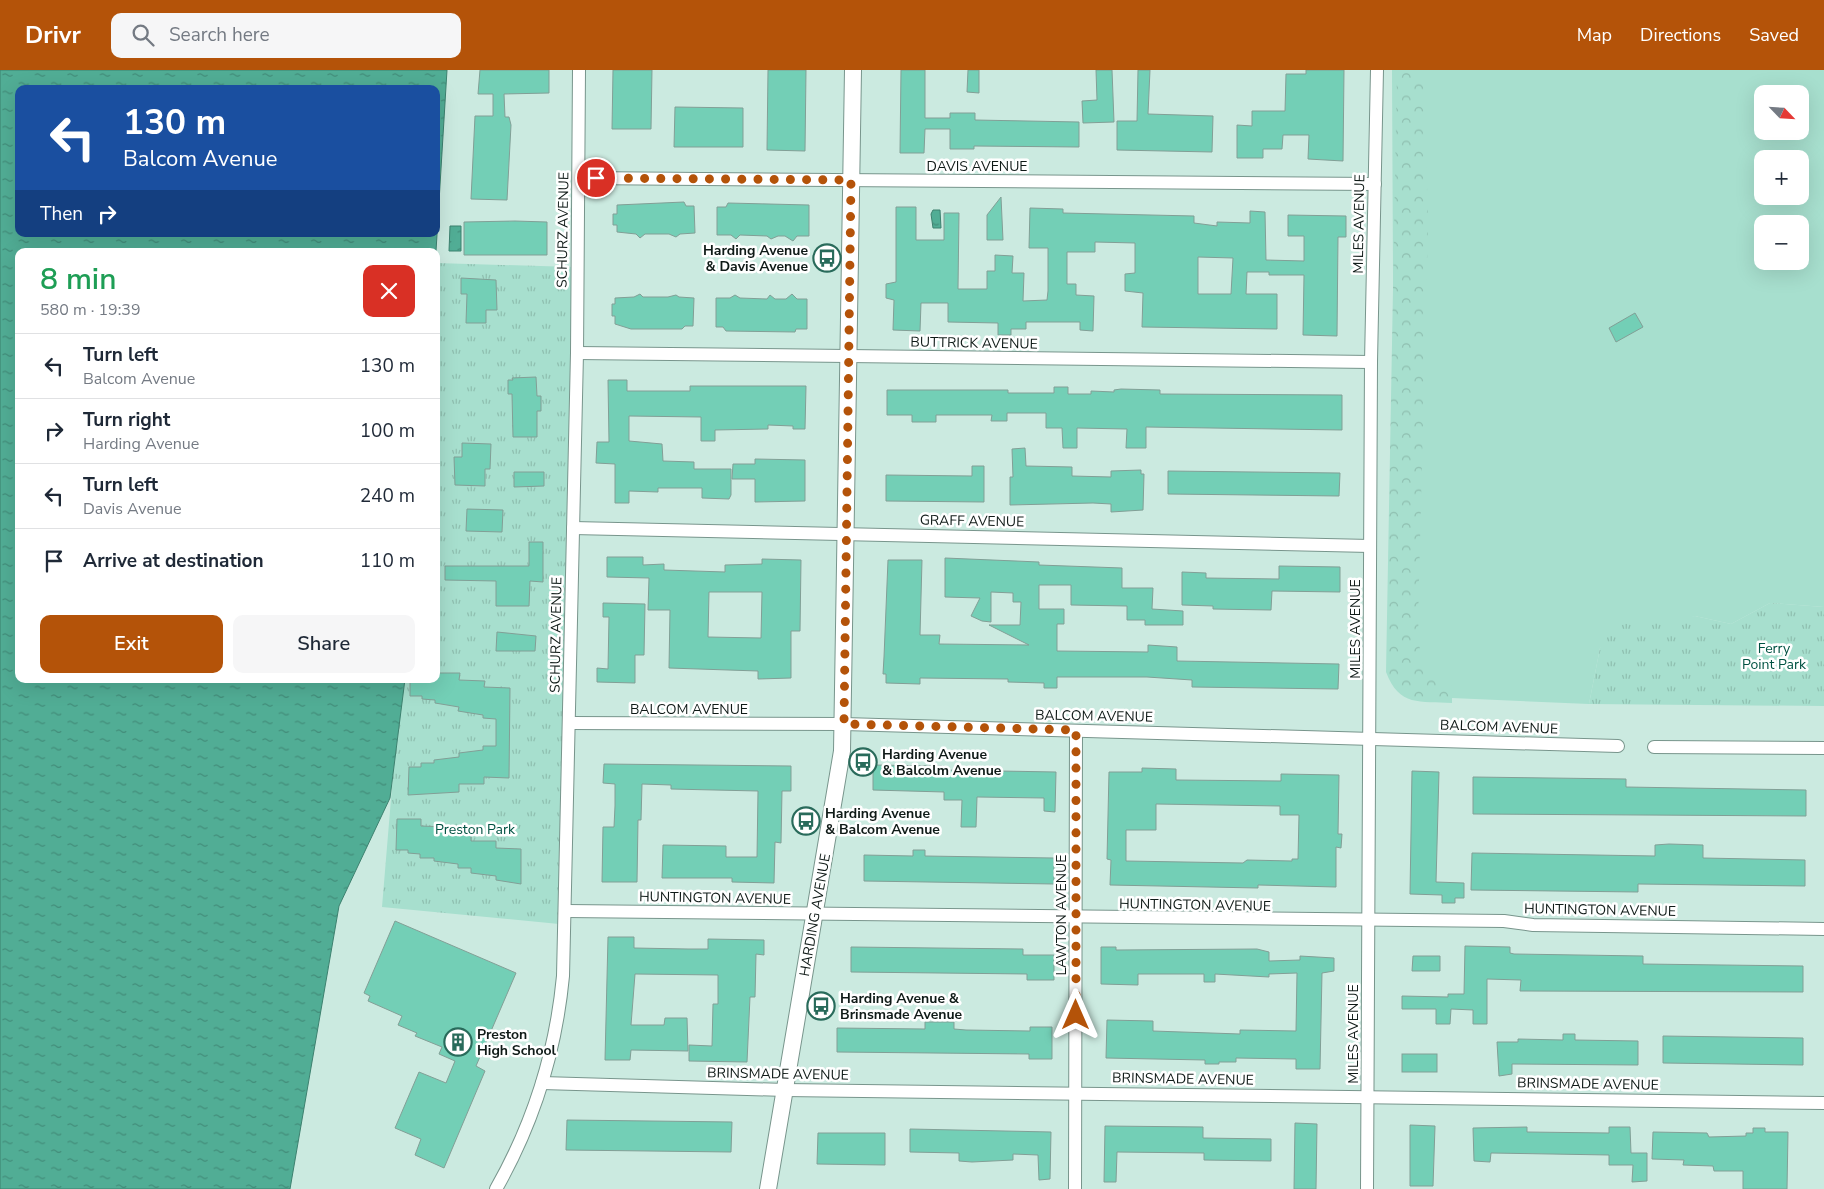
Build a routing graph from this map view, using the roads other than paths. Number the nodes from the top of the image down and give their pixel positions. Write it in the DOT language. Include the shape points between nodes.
graph roads {
  1 [pos="579,70"];
  2 [pos="853,70"];
  3 [pos="1377,70"];
  4 [pos="578,178"];
  5 [pos="851,180"];
  6 [pos="1375,184"];
  7 [pos="577,353"];
  8 [pos="849,357"];
  9 [pos="1371,362"];
  10 [pos="573,528"];
  11 [pos="846,534"];
  12 [pos="1370,546"];
  13 [pos="570,723"];
  14 [pos="844,724"];
  15 [pos="1076,730"];
  16 [pos="1371,738"];
  17 [pos="1618,746"];
  18 [pos="1654,747"];
  19 [pos="1824,748"];
  20 [pos="566,911"];
  21 [pos="815,914"];
  22 [pos="1076,918"];
  23 [pos="1369,921"];
  24 [pos="1824,929"];
  25 [pos="542,1083"];
  26 [pos="785,1090"];
  27 [pos="1075,1093"];
  28 [pos="1368,1096"];
  29 [pos="1824,1103"];
  30 [pos="496,1189"];
  31 [pos="768,1189"];
  32 [pos="1075,1189"];
  33 [pos="1367,1189"];
  1 -- 4 [label="street, SCHURZ AVENUE"];
  2 -- 5 [label="street, HARDING AVENUE"];
  3 -- 6 [label="street, MILES AVENUE"];
  4 -- 5 [label="street, DAVIS AVENUE"];
  4 -- 7 [label="street, SCHURZ AVENUE"];
  5 -- 6 [label="street, DAVIS AVENUE"];
  5 -- 8 [label="street, HARDING AVENUE"];
  6 -- 9 [label="street, MILES AVENUE"];
  7 -- 8 [label="street, BUTTRICK AVENUE"];
  7 -- 10 [label="street, SCHURZ AVENUE"];
  8 -- 9 [label="street, BUTTRICK AVENUE"];
  8 -- 11 [label="street, HARDING AVENUE"];
  9 -- 12 [label="street, MILES AVENUE"];
  10 -- 11 [label="street, GRAFF AVENUE"];
  10 -- 13 [label="street, SCHURZ AVENUE"];
  11 -- 12 [label="street, GRAFF AVENUE"];
  11 -- 14 [label="street, HARDING AVENUE"];
  12 -- 16 [label="street, MILES AVENUE"];
  13 -- 14 [label="street, BALCOM AVENUE"];
  13 -- 20 [label="street, SCHURZ AVENUE"];
  14 -- 15 [label="street, BALCOM AVENUE"];
  14 -- 21 [label="street, HARDING AVENUE"];
  15 -- 16 [label="street, BALCOM AVENUE"];
  15 -- 22 [label="street, LAWTON AVENUE"];
  16 -- 17 [label="street, BALCOM AVENUE"];
  16 -- 23 [label="street, MILES AVENUE"];
  18 -- 19 [label="street"];
  20 -- 21 [label="street, HUNTINGTON AVENUE"];
  20 -- 25 [label="street, SCHURZ AVENUE" via="561,998 553,1046"];
  21 -- 22 [label="street, HUNTINGTON AVENUE"];
  21 -- 26 [label="street, HARDING AVENUE"];
  22 -- 23 [label="street, HUNTINGTON AVENUE"];
  22 -- 27 [label="street, LAWTON AVENUE"];
  23 -- 24 [label="street, HUNTINGTON AVENUE"];
  23 -- 28 [label="street, MILES AVENUE"];
  25 -- 26 [label="street, BRINSMADE AVENUE"];
  25 -- 30 [label="street, SCHURZ AVENUE"];
  26 -- 27 [label="street, BRINSMADE AVENUE"];
  26 -- 31 [label="street, HARDING AVENUE"];
  27 -- 28 [label="street, BRINSMADE AVENUE"];
  27 -- 32 [label="street, LAWTON AVENUE"];
  28 -- 29 [label="street, BRINSMADE AVENUE"];
  28 -- 33 [label="street, MILES AVENUE"];
}
